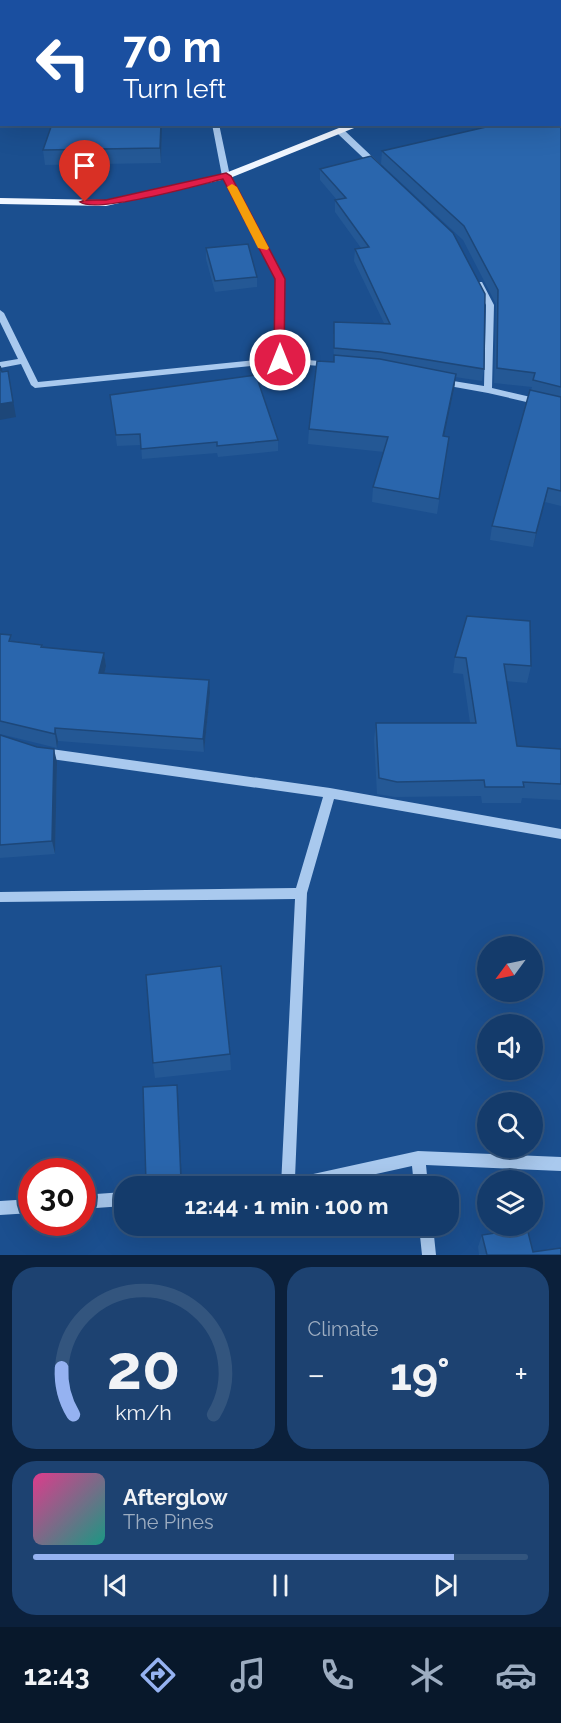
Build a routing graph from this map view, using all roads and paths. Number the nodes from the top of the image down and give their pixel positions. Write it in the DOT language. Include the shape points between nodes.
graph roads {
  1 [pos="214,126"];
  2 [pos="354,126"];
  3 [pos="341,132"];
  4 [pos="382,171"];
  5 [pos="226,176"];
  6 [pos="0,201"];
  7 [pos="473,274"];
  8 [pos="0,313"];
  9 [pos="280,360"];
  10 [pos="23,361"];
  11 [pos="0,365"];
  12 [pos="346,366"];
  13 [pos="435,381"];
  14 [pos="488,390"];
  15 [pos="561,406"];
  16 [pos="31,750"];
  17 [pos="330,793"];
  18 [pos="561,834"];
  19 [pos="301,893"];
  20 [pos="0,897"];
  21 [pos="418,1158"];
  22 [pos="561,1164"];
  23 [pos="288,1176"];
  24 [pos="338,1176"];
  25 [pos="420,1176"];
  26 [pos="114,1200"];
  27 [pos="96,1201"];
  28 [pos="18,1207"];
  29 [pos="0,1208"];
  30 [pos="427,1236"];
  31 [pos="429,1255"];
  1 -- 5 [label="street"];
  2 -- 3 [label="main road"];
  3 -- 4 [label="street"];
  3 -- 5 [label="main road"];
  5 -- 6 [label="main road" via="106,203"];
  5 -- 9 [label="street" via="280,279"];
  7 -- 14 [label="street" via="490,305"];
  8 -- 10 [label="street"];
  9 -- 10 [label="street" via="34,385"];
  9 -- 12 [label="street"];
  10 -- 11 [label="street"];
  13 -- 14 [label="street"];
  14 -- 15 [label="street"];
  16 -- 17 [label="street"];
  17 -- 18 [label="street"];
  17 -- 19 [label="street"];
  19 -- 20 [label="street"];
  19 -- 23 [label="street"];
  21 -- 22 [label="street"];
  21 -- 24 [label="street"];
  21 -- 25 [label="street"];
  26 -- 27 [label="street"];
  28 -- 29 [label="street"];
  30 -- 31 [label="street"];
}
